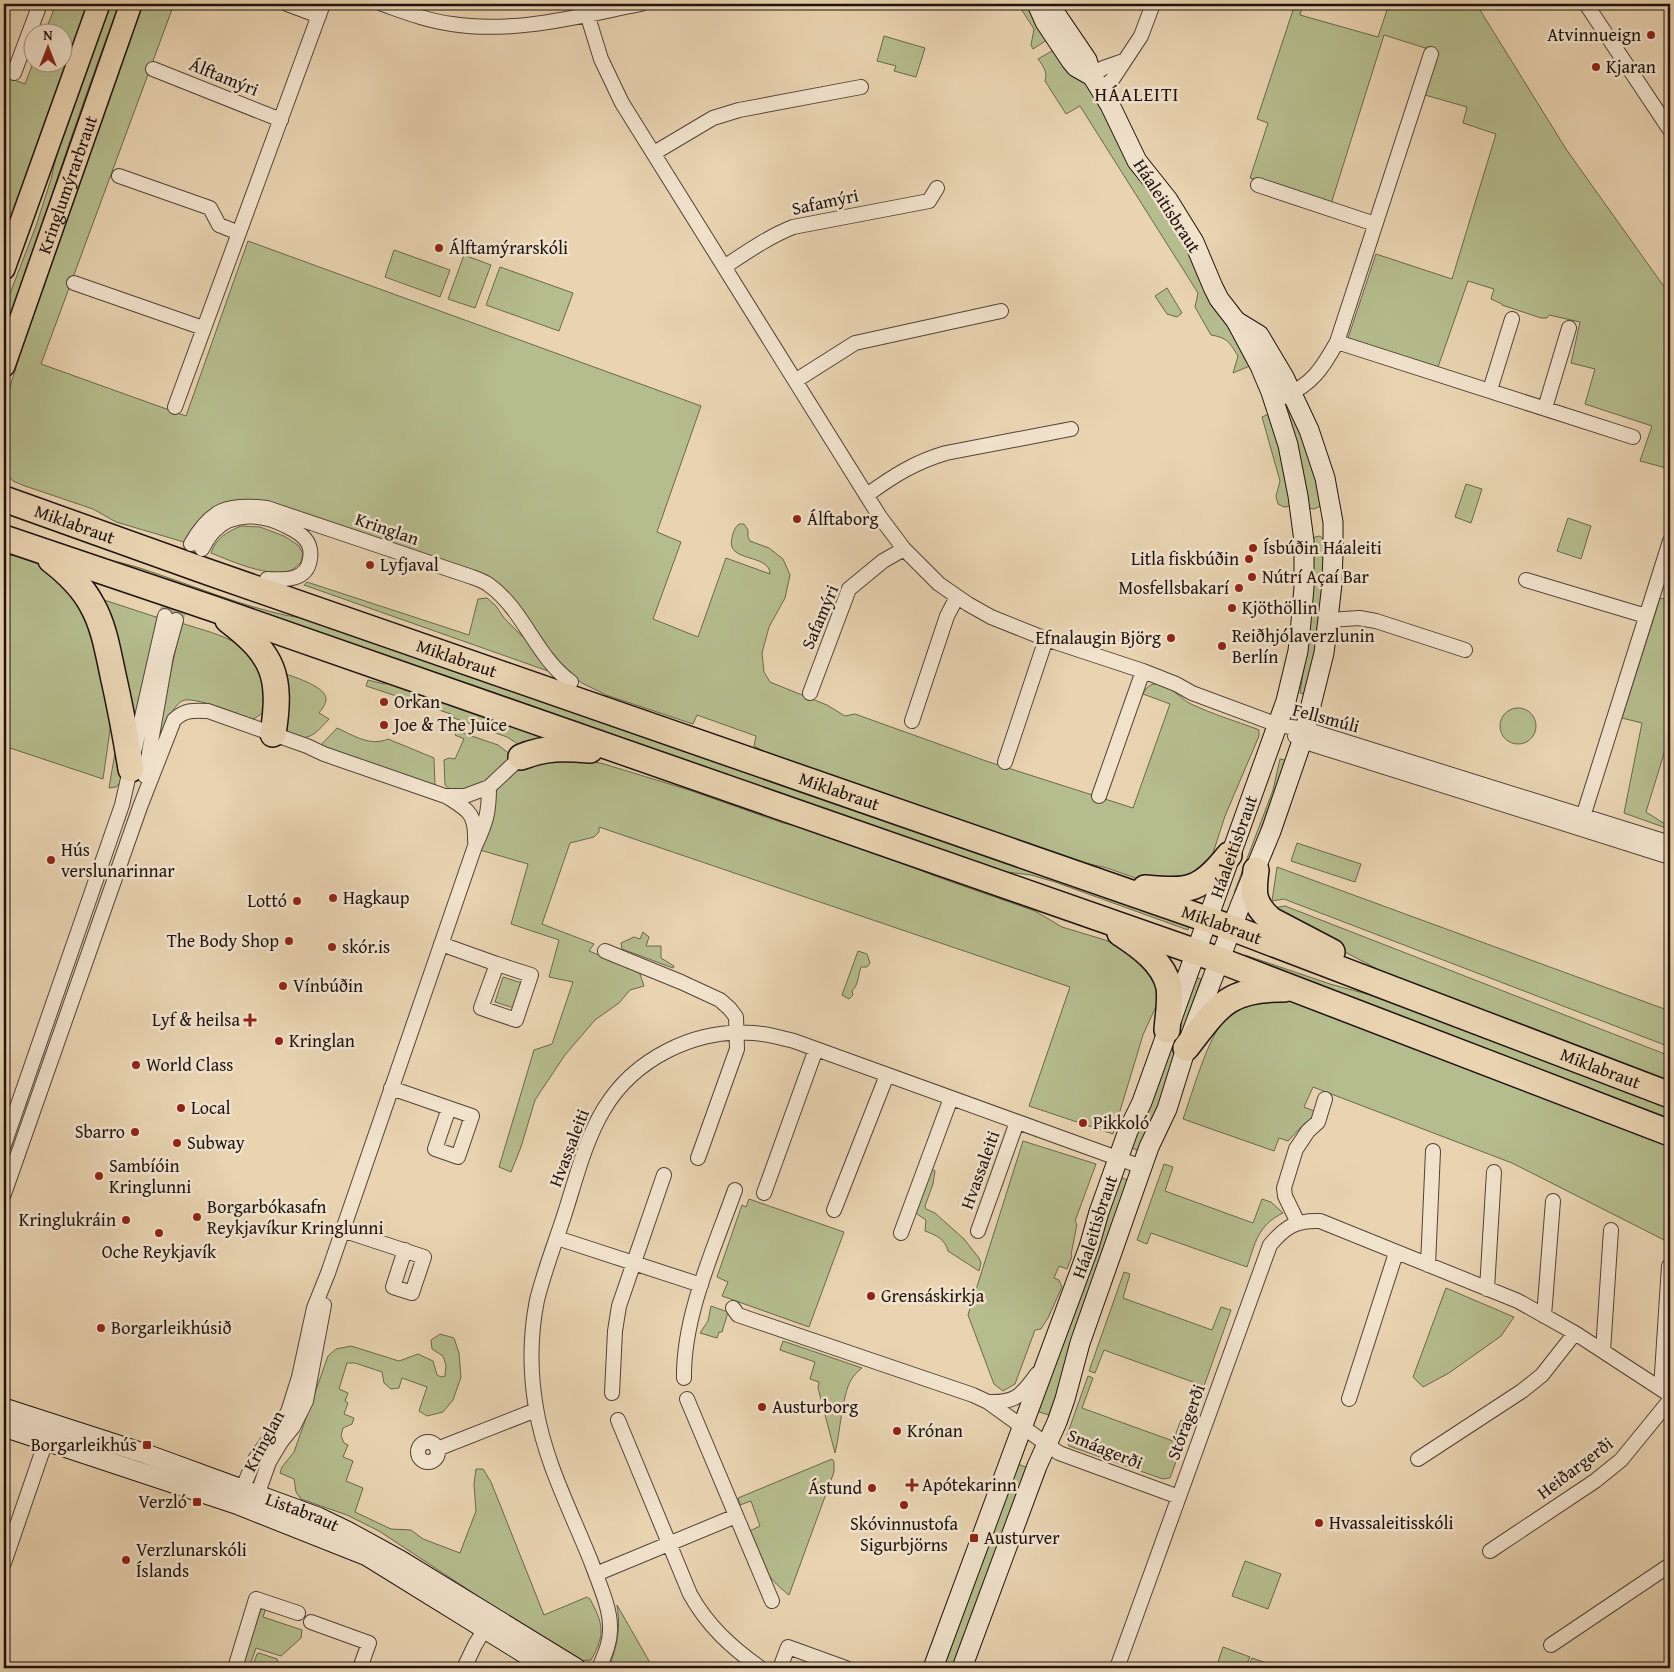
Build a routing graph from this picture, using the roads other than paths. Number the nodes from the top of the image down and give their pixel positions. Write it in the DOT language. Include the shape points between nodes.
graph roads {
  1 [pos="40,4"];
  2 [pos="100,4"];
  3 [pos="131,4"];
  4 [pos="287,4"];
  5 [pos="382,4"];
  6 [pos="640,4"];
  7 [pos="1037,4"];
  8 [pos="1050,4"];
  9 [pos="1153,4"];
  10 [pos="1586,4"];
  11 [pos="585,9"];
  12 [pos="321,10"];
  13 [pos="1431,54"];
  14 [pos="153,69"];
  15 [pos="14,73"];
  16 [pos="1097,83"];
  17 [pos="862,87"];
  18 [pos="280,120"];
  19 [pos="1670,130"];
  20 [pos="654,153"];
  21 [pos="119,176"];
  22 [pos="1258,185"];
  23 [pos="937,188"];
  24 [pos="1375,224"];
  25 [pos="240,233"];
  26 [pos="724,267"];
  27 [pos="4,269"];
  28 [pos="74,282"];
  29 [pos="1001,312"];
  30 [pos="1512,319"];
  31 [pos="1236,321"];
  32 [pos="203,328"];
  33 [pos="1569,328"];
  34 [pos="1336,342"];
  35 [pos="4,366"];
  36 [pos="795,381"];
  37 [pos="1490,390"];
  38 [pos="1292,393"];
  39 [pos="1274,402"];
  40 [pos="175,407"];
  41 [pos="1544,408"];
  42 [pos="1071,428"];
  43 [pos="1633,437"];
  44 [pos="867,495"];
  45 [pos="8,496"];
  46 [pos="4,538"];
  47 [pos="1670,541"];
  48 [pos="4,547"];
  49 [pos="33,549"];
  50 [pos="904,549"];
  51 [pos="200,555"];
  52 [pos="267,579"];
  53 [pos="1526,580"];
  54 [pos="956,597"];
  55 [pos="214,609"];
  56 [pos="1646,616"];
  57 [pos="1329,620"];
  58 [pos="1046,639"];
  59 [pos="1465,650"];
  60 [pos="1143,671"];
  61 [pos="571,682"];
  62 [pos="810,693"];
  63 [pos="912,721"];
  64 [pos="1278,725"];
  65 [pos="273,734"];
  66 [pos="1303,735"];
  67 [pos="621,752"];
  68 [pos="521,757"];
  69 [pos="1005,762"];
  70 [pos="775,769"];
  71 [pos="131,770"];
  72 [pos="489,787"];
  73 [pos="445,796"];
  74 [pos="1099,796"];
  75 [pos="140,807"];
  76 [pos="1581,822"];
  77 [pos="1670,843"];
  78 [pos="475,846"];
  79 [pos="1229,855"];
  80 [pos="1670,857"];
  81 [pos="1256,870"];
  82 [pos="1114,886"];
  83 [pos="1098,918"];
  84 [pos="1207,920"];
  85 [pos="1232,928"];
  86 [pos="441,944"];
  87 [pos="605,951"];
  88 [pos="1195,952"];
  89 [pos="1219,960"];
  90 [pos="497,964"];
  91 [pos="1380,985"];
  92 [pos="1294,989"];
  93 [pos="1167,1030"];
  94 [pos="737,1032"];
  95 [pos="1186,1048"];
  96 [pos="816,1049"];
  97 [pos="887,1075"];
  98 [pos="391,1088"];
  99 [pos="1670,1095"];
  100 [pos="951,1098"];
  101 [pos="1325,1099"];
  102 [pos="449,1108"];
  103 [pos="1017,1122"];
  104 [pos="1670,1133"];
  105 [pos="4,1145"];
  106 [pos="1433,1151"];
  107 [pos="698,1158"];
  108 [pos="1118,1158"];
  109 [pos="1142,1167"];
  110 [pos="1494,1172"];
  111 [pos="664,1175"];
  112 [pos="735,1190"];
  113 [pos="764,1193"];
  114 [pos="4,1194"];
  115 [pos="1553,1201"];
  116 [pos="834,1210"];
  117 [pos="1298,1223"];
  118 [pos="342,1230"];
  119 [pos="1611,1230"];
  120 [pos="978,1231"];
  121 [pos="901,1233"];
  122 [pos="557,1238"];
  123 [pos="405,1250"];
  124 [pos="1396,1253"];
  125 [pos="634,1262"];
  126 [pos="1428,1265"];
  127 [pos="1669,1266"];
  128 [pos="702,1285"];
  129 [pos="1487,1289"];
  130 [pos="733,1308"];
  131 [pos="1544,1316"];
  132 [pos="1575,1333"];
  133 [pos="1603,1351"];
  134 [pos="1045,1363"];
  135 [pos="684,1378"];
  136 [pos="612,1393"];
  137 [pos="1667,1395"];
  138 [pos="687,1399"];
  139 [pos="1349,1399"];
  140 [pos="988,1402"];
  141 [pos="4,1408"];
  142 [pos="536,1410"];
  143 [pos="618,1420"];
  144 [pos="4,1427"];
  145 [pos="1021,1427"];
  146 [pos="49,1433"];
  147 [pos="1046,1444"];
  148 [pos="437,1449"];
  149 [pos="1418,1459"];
  150 [pos="1179,1497"];
  151 [pos="247,1500"];
  152 [pos="736,1516"];
  153 [pos="670,1544"];
  154 [pos="1490,1552"];
  155 [pos="4,1563"];
  156 [pos="1670,1565"];
  157 [pos="596,1574"];
  158 [pos="772,1601"];
  159 [pos="298,1613"];
  160 [pos="311,1622"];
  161 [pos="488,1623"];
  162 [pos="1551,1645"];
  163 [pos="759,1667"];
  164 [pos="234,1668"];
  165 [pos="360,1668"];
  166 [pos="464,1668"];
  167 [pos="548,1668"];
  168 [pos="576,1668"];
  169 [pos="599,1668"];
  170 [pos="780,1668"];
  171 [pos="846,1668"];
  172 [pos="934,1668"];
  173 [pos="962,1668"];
  174 [pos="1117,1668"];
  1 -- 15 [label="street"];
  2 -- 27 [label="main road, Kringlumýrarbraut"];
  3 -- 35 [label="main road, Kringlumýrarbraut"];
  4 -- 12 [label="street"];
  5 -- 11 [label="street" via="426,19 482,27 510,27"];
  6 -- 11 [label="street"];
  7 -- 16 [label="street, Háaleitisbraut" via="1071,61"];
  8 -- 16 [label="street, Háaleitisbraut" via="1087,60"];
  9 -- 16 [label="street" via="1144,30 1123,61 1103,68"];
  10 -- 19 [label="street"];
  11 -- 20 [label="street" via="608,76"];
  12 -- 18 [label="street"];
  13 -- 24 [label="street"];
  14 -- 18 [label="street, Álftamýri"];
  16 -- 31 [label="street, Háaleitisbraut" via="1137,161 1168,200 1194,242 1219,299"];
  17 -- 20 [label="street" via="712,118"];
  18 -- 25 [label="street"];
  20 -- 26 [label="street"];
  21 -- 25 [label="street" via="210,208 219,225"];
  22 -- 24 [label="street"];
  23 -- 26 [label="street, Safamýri" via="929,201 793,227 757,244"];
  24 -- 34 [label="street"];
  25 -- 32 [label="street"];
  26 -- 36 [label="street"];
  28 -- 32 [label="street"];
  29 -- 36 [label="street" via="855,344"];
  30 -- 37 [label="street"];
  31 -- 38 [label="street, Háaleitisbraut" via="1259,335"];
  31 -- 39 [label="street, Háaleitisbraut" via="1260,366"];
  32 -- 40 [label="street"];
  33 -- 41 [label="street"];
  34 -- 37 [label="street"];
  34 -- 38 [label="street" via="1316,376"];
  36 -- 44 [label="street"];
  37 -- 41 [label="street"];
  38 -- 39 [label="street"];
  38 -- 57 [label="street, Háaleitisbraut" via="1316,447 1331,507 1333,552"];
  39 -- 64 [label="street, Háaleitisbraut" via="1288,445 1298,496 1305,561 1298,651"];
  41 -- 43 [label="street"];
  42 -- 44 [label="street" via="928,458"];
  44 -- 50 [label="street"];
  45 -- 51 [label="highway, Miklabraut"];
  46 -- 49 [label="highway, Miklabraut"];
  47 -- 56 [label="street"];
  48 -- 49 [label="highway"];
  49 -- 55 [label="highway, Miklabraut"];
  49 -- 71 [label="highway" via="66,572 93,607 106,642"];
  50 -- 54 [label="street"];
  50 -- 62 [label="street, Safamýri" via="849,589"];
  51 -- 52 [label="highway"];
  51 -- 52 [label="street" via="210,535 224,522 239,517 262,517 279,523 306,540 310,560 308,568 293,579"];
  51 -- 61 [label="street, Kringlan" via="206,522 224,510 248,505 267,508 472,576 488,584 506,601 546,657"];
  51 -- 70 [label="highway, Miklabraut"];
  53 -- 56 [label="street"];
  54 -- 58 [label="street" via="991,617"];
  54 -- 63 [label="street"];
  55 -- 65 [label="highway" via="249,636 270,663 277,699"];
  55 -- 67 [label="highway, Miklabraut"];
  56 -- 76 [label="street"];
  57 -- 59 [label="street" via="1359,618 1376,621"];
  57 -- 66 [label="street, Háaleitisbraut" via="1323,661"];
  58 -- 60 [label="street"];
  58 -- 69 [label="street"];
  60 -- 64 [label="street"];
  60 -- 74 [label="street"];
  61 -- 70 [label="highway" via="590,693 737,744"];
  64 -- 66 [label="street, Fellsmúli"];
  64 -- 79 [label="street, Háaleitisbraut"];
  65 -- 73 [label="street, Kringlan"];
  65 -- 75 [label="street, Kringlan" via="208,711 181,713 174,720"];
  66 -- 76 [label="street, Fellsmúli"];
  66 -- 81 [label="street, Háaleitisbraut"];
  67 -- 68 [label="highway" via="555,748"];
  67 -- 83 [label="highway, Miklabraut"];
  68 -- 72 [label="street, Kringlan"];
  70 -- 82 [label="highway, Miklabraut"];
  71 -- 75 [label="street, Kringlan" via="170,618"];
  71 -- 105 [label="street, Kringlan" via="122,805"];
  72 -- 73 [label="street, Kringlan" via="466,796"];
  72 -- 78 [label="street, Kringlan" via="486,821"];
  73 -- 78 [label="street, Kringlan" via="468,810 473,818"];
  75 -- 114 [label="street, Kringlan"];
  76 -- 77 [label="street, Fellsmúli"];
  76 -- 80 [label="street, Fellsmúli"];
  78 -- 86 [label="street, Kringlan"];
  79 -- 82 [label="highway" via="1213,875 1193,887 1179,890"];
  79 -- 84 [label="street, Háaleitisbraut"];
  81 -- 85 [label="street, Háaleitisbraut"];
  81 -- 91 [label="highway" via="1254,897 1271,920 1352,962"];
  82 -- 84 [label="highway, Miklabraut"];
  83 -- 88 [label="highway, Miklabraut"];
  83 -- 93 [label="highway" via="1146,952 1161,969 1170,998"];
  84 -- 85 [label="highway, Miklabraut"];
  84 -- 88 [label="street, Háaleitisbraut"];
  85 -- 89 [label="street, Háaleitisbraut"];
  85 -- 91 [label="highway, Miklabraut"];
  86 -- 90 [label="street"];
  86 -- 98 [label="street, Kringlan"];
  87 -- 94 [label="street" via="720,1000 736,1017"];
  88 -- 89 [label="highway, Miklabraut"];
  88 -- 93 [label="street, Háaleitisbraut"];
  89 -- 92 [label="highway, Miklabraut"];
  89 -- 95 [label="street, Háaleitisbraut"];
  91 -- 99 [label="highway, Miklabraut"];
  92 -- 95 [label="highway" via="1255,990 1239,994 1210,1017"];
  92 -- 104 [label="highway, Miklabraut"];
  93 -- 108 [label="street, Háaleitisbraut"];
  94 -- 96 [label="street, Hvassaleiti" via="773,1036"];
  94 -- 107 [label="street" via="737,1049"];
  94 -- 122 [label="street, Hvassaleiti" via="707,1037 669,1050 636,1071 613,1096 589,1141"];
  95 -- 109 [label="street, Háaleitisbraut" via="1167,1109"];
  96 -- 97 [label="street, Hvassaleiti"];
  96 -- 113 [label="street"];
  97 -- 100 [label="street, Hvassaleiti"];
  97 -- 116 [label="street"];
  98 -- 102 [label="street"];
  98 -- 118 [label="street, Kringlan"];
  100 -- 103 [label="street, Hvassaleiti"];
  100 -- 121 [label="street"];
  101 -- 117 [label="street" via="1318,1122 1296,1148 1284,1188"];
  103 -- 108 [label="street, Hvassaleiti"];
  103 -- 120 [label="street, Hvassaleiti"];
  106 -- 126 [label="street"];
  108 -- 109 [label="street, Hvassaleiti"];
  108 -- 134 [label="street, Háaleitisbraut" via="1094,1233"];
  109 -- 147 [label="street, Háaleitisbraut" via="1080,1343 1063,1406"];
  110 -- 129 [label="street"];
  111 -- 125 [label="street"];
  112 -- 128 [label="street"];
  115 -- 131 [label="street"];
  117 -- 124 [label="street, Stóragerði" via="1320,1221"];
  117 -- 150 [label="street, Stóragerði" via="1282,1230 1270,1245"];
  118 -- 123 [label="street"];
  118 -- 151 [label="street, Kringlan" via="328,1272 327,1293 306,1401"];
  119 -- 133 [label="street"];
  122 -- 125 [label="street"];
  122 -- 142 [label="street, Hvassaleiti" via="541,1285 534,1322 532,1359"];
  124 -- 126 [label="street"];
  124 -- 139 [label="street"];
  125 -- 128 [label="street"];
  125 -- 136 [label="street" via="619,1306"];
  126 -- 129 [label="street"];
  127 -- 137 [label="street"];
  128 -- 135 [label="street" via="690,1320"];
  129 -- 131 [label="street"];
  130 -- 140 [label="street" via="738,1315"];
  131 -- 132 [label="street"];
  132 -- 133 [label="street"];
  132 -- 149 [label="street" via="1542,1375"];
  133 -- 137 [label="street"];
  134 -- 140 [label="street, Háaleitisbraut" via="1023,1393 1001,1403"];
  134 -- 145 [label="street, Háaleitisbraut"];
  137 -- 154 [label="street, Heiðargerði" via="1621,1460"];
  138 -- 152 [label="street"];
  140 -- 145 [label="street"];
  141 -- 146 [label="street, Listabraut"];
  142 -- 148 [label="street"];
  142 -- 157 [label="street, Hvassaleiti" via="552,1468"];
  143 -- 153 [label="street"];
  144 -- 146 [label="street, Listabraut"];
  145 -- 147 [label="street"];
  145 -- 172 [label="street, Háaleitisbraut"];
  146 -- 151 [label="street, Listabraut"];
  146 -- 155 [label="street"];
  147 -- 150 [label="street, Smáagerði" via="1064,1455"];
  147 -- 173 [label="street, Háaleitisbraut"];
  150 -- 174 [label="street, Stóragerði"];
  151 -- 161 [label="street, Listabraut" via="318,1517 364,1539"];
  152 -- 153 [label="street"];
  152 -- 158 [label="street"];
  153 -- 157 [label="street"];
  153 -- 163 [label="street" via="690,1594 708,1622 724,1640"];
  156 -- 162 [label="street"];
  157 -- 169 [label="street, Hvassaleiti" via="610,1625 608,1646"];
  159 -- 164 [label="street" via="256,1598"];
  160 -- 165 [label="street" via="369,1643"];
  161 -- 166 [label="street"];
  161 -- 167 [label="street, Listabraut"];
  161 -- 168 [label="street, Listabraut"];
  170 -- 171 [label="street" via="788,1647"];
}
